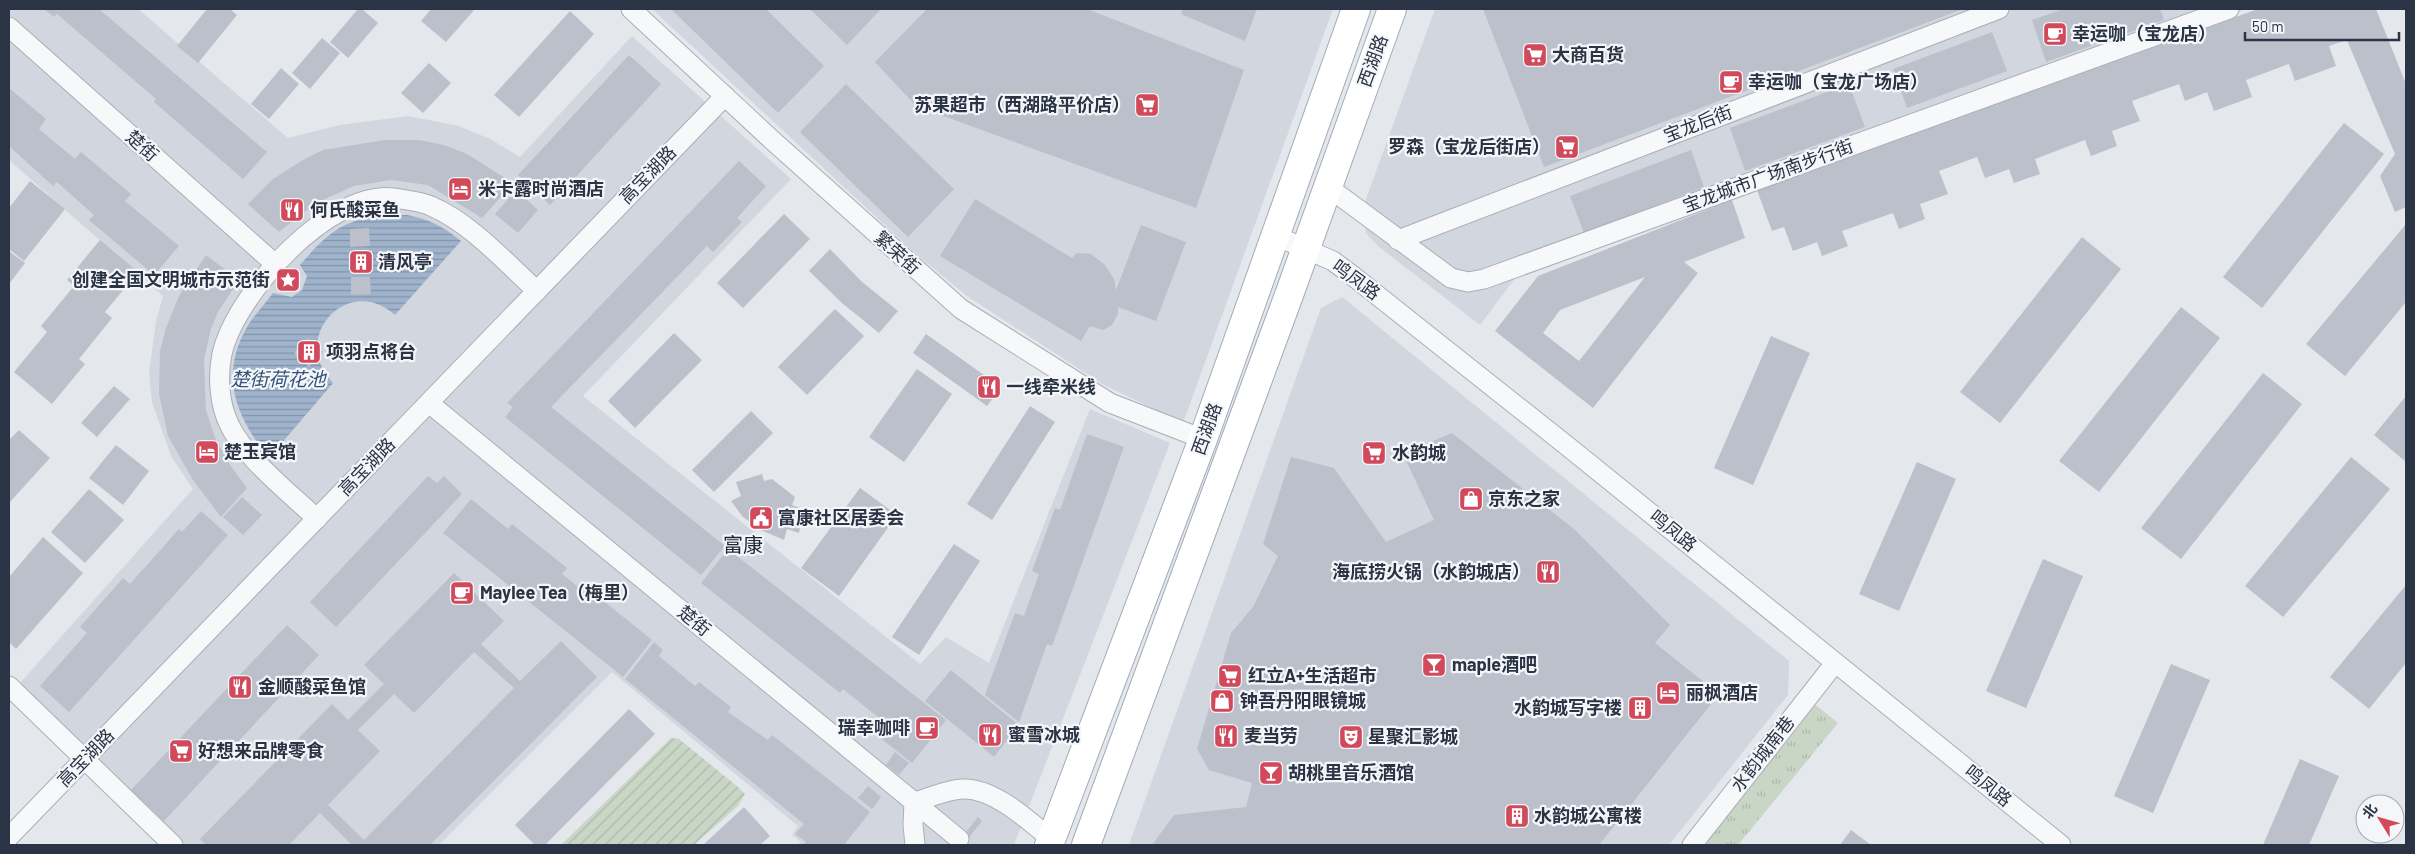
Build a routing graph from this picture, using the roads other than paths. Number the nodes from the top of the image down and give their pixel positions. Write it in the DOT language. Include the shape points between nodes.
graph roads {
  1 [pos="1356,9"];
  2 [pos="1392,9"];
  3 [pos="1999,9"];
  4 [pos="2229,9"];
  5 [pos="639,11"];
  6 [pos="9,27"];
  7 [pos="725,96"];
  8 [pos="1328,187"];
  9 [pos="1274,235"];
  10 [pos="1398,240"];
  11 [pos="1306,249"];
  12 [pos="274,264"];
  13 [pos="537,291"];
  14 [pos="429,403"];
  15 [pos="1204,439"];
  16 [pos="317,519"];
  17 [pos="1835,663"];
  18 [pos="9,686"];
  19 [pos="84,760"];
  20 [pos="1115,767"];
  21 [pos="914,802"];
  22 [pos="9,837"];
  23 [pos="963,843"];
  24 [pos="1051,843"];
  25 [pos="173,845"];
  26 [pos="915,845"];
  27 [pos="1086,845"];
  28 [pos="1100,845"];
  29 [pos="1692,845"];
  30 [pos="2061,845"];
  1 -- 9 [label="main road, 西湖路"];
  2 -- 8 [label="main road, 西湖路"];
  3 -- 10 [label="street, 宝龙后街"];
  4 -- 10 [label="street, 宝龙城市广场南步行街" via="1484,279 1468,282 1451,278"];
  5 -- 7 [label="street, 繁荣街"];
  6 -- 12 [label="street, 楚街"];
  7 -- 13 [label="street, 高宝湖路"];
  7 -- 15 [label="street, 繁荣街" via="961,309 1110,403"];
  8 -- 10 [label="street, 宝龙城市广场南步行街"];
  8 -- 11 [label="main road, 西湖路"];
  9 -- 11 [label="street, 鸣凤路"];
  9 -- 15 [label="main road, 西湖路"];
  11 -- 17 [label="street, 鸣凤路" via="1333,261 1353,276"];
  11 -- 20 [label="main road, 西湖路"];
  12 -- 13 [label="street" via="333,216 352,206 392,198 430,205 471,230"];
  12 -- 16 [label="street" via="244,306 228,337 222,354 221,395 225,414 238,440"];
  13 -- 14 [label="street, 高宝湖路"];
  14 -- 16 [label="street, 高宝湖路"];
  14 -- 21 [label="street, 楚街"];
  15 -- 24 [label="main road, 西湖路"];
  16 -- 19 [label="street, 高宝湖路"];
  17 -- 29 [label="street, 水韵城南巷"];
  17 -- 30 [label="street, 鸣凤路"];
  18 -- 19 [label="street"];
  19 -- 22 [label="street, 高宝湖路"];
  19 -- 25 [label="street"];
  20 -- 27 [label="main road, 西湖路"];
  20 -- 28 [label="main road"];
  21 -- 23 [label="street, 楚街"];
  21 -- 24 [label="street" via="963,789 983,792 1003,802"];
  21 -- 26 [label="street"];
}
